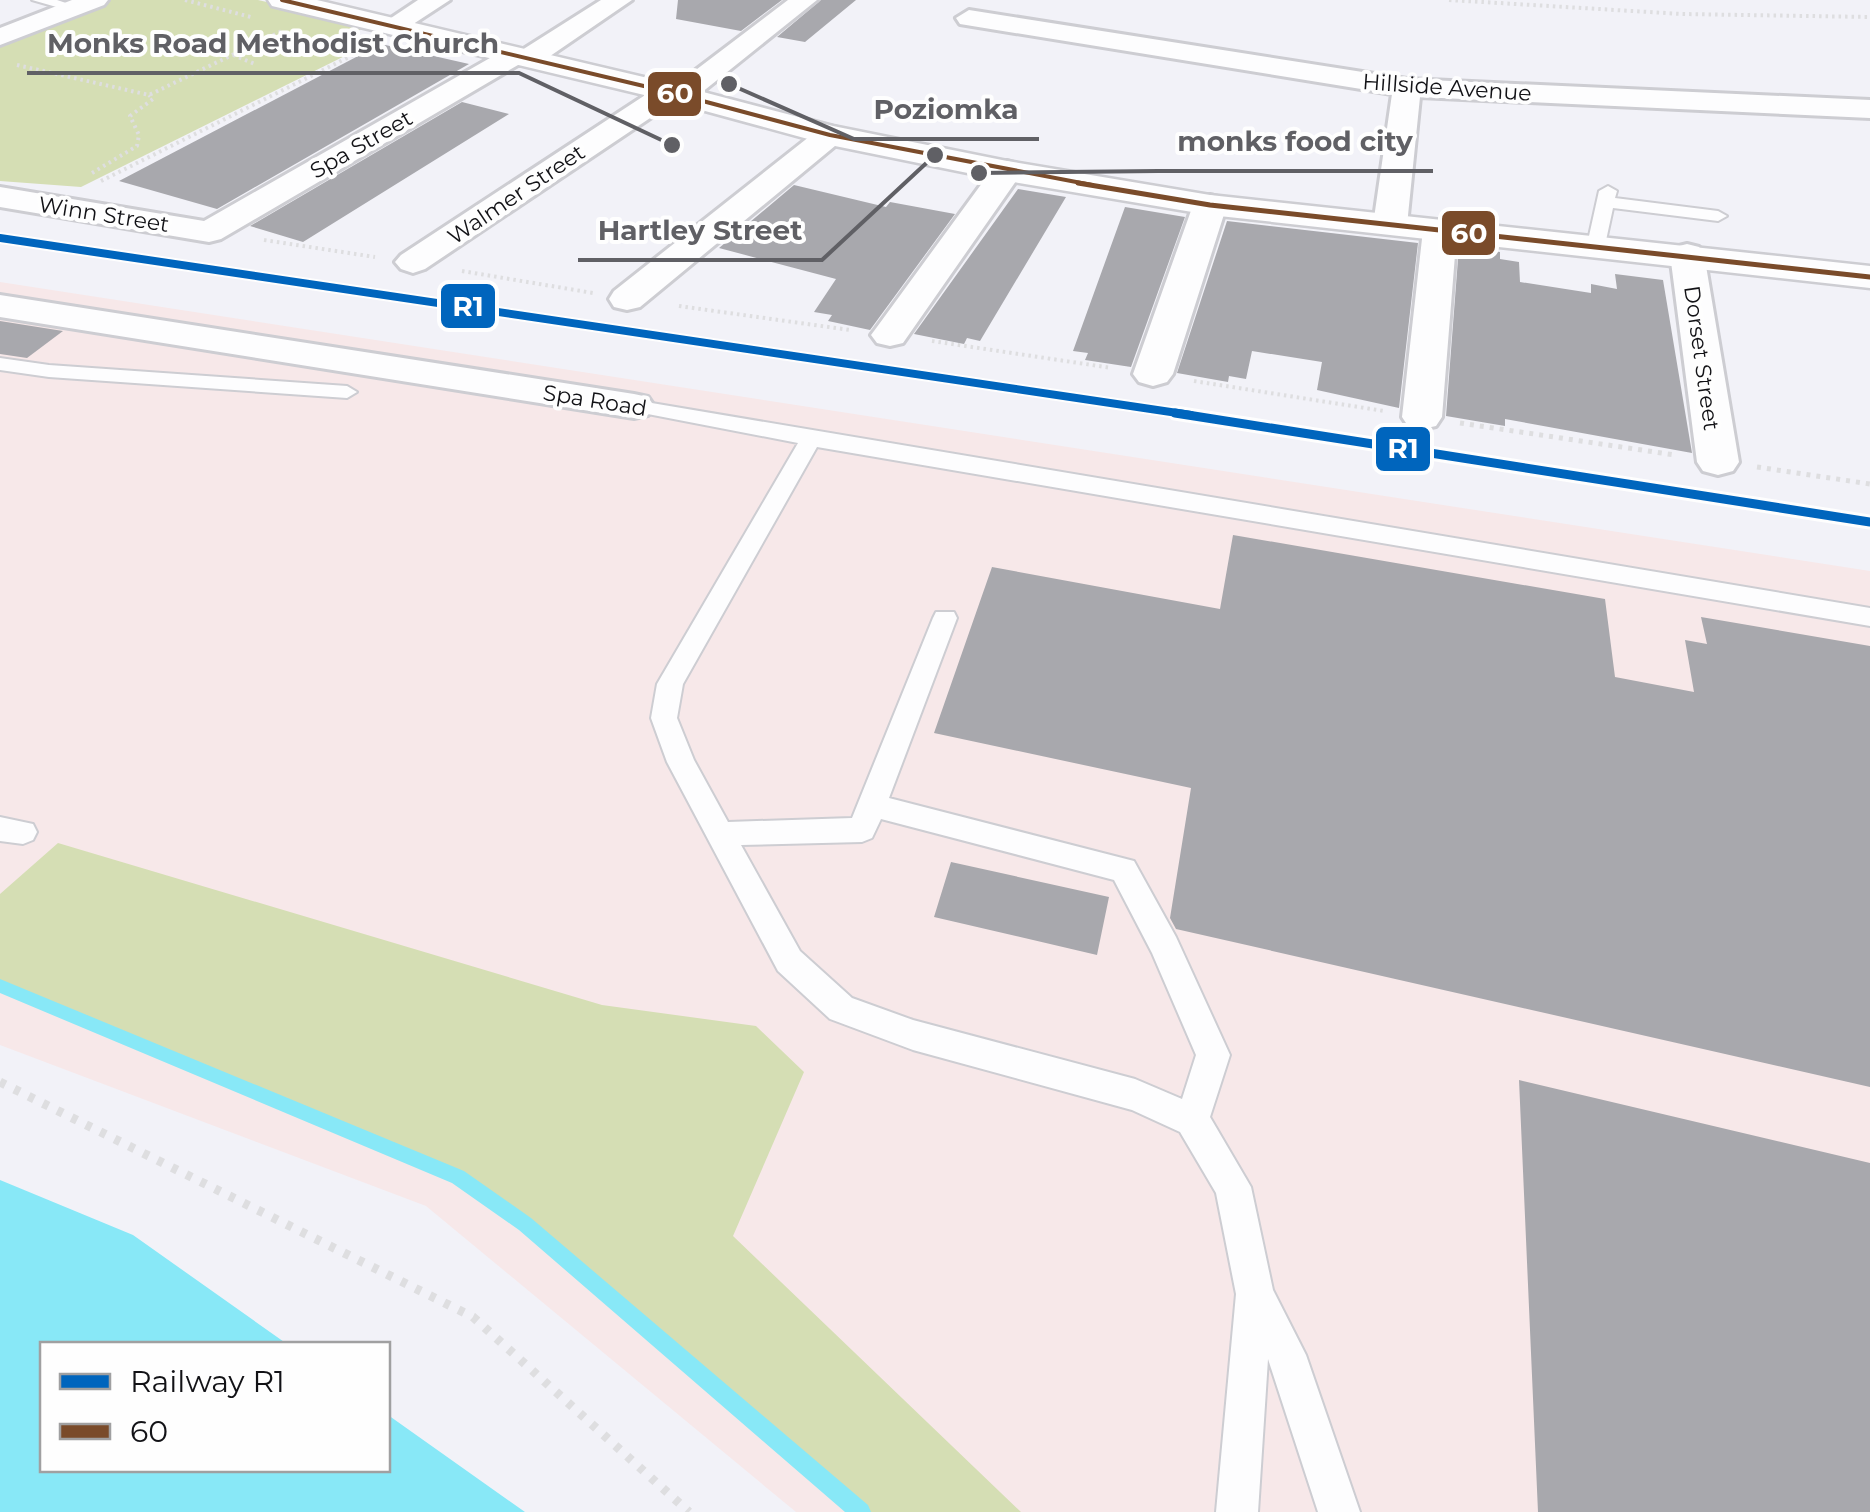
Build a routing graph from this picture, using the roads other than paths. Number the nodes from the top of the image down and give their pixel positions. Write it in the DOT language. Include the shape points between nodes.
graph roads {
  1 [pos="39,0"];
  2 [pos="437,0"];
  3 [pos="619,0"];
  4 [pos="804,0"];
  5 [pos="84,4"];
  6 [pos="275,15"];
  7 [pos="969,18"];
  8 [pos="381,36"];
  9 [pos="0,37"];
  10 [pos="520,57"];
  11 [pos="1407,88"];
  12 [pos="675,94"];
  13 [pos="1870,109"];
  14 [pos="830,135"];
  15 [pos="1007,172"];
  16 [pos="0,197"];
  17 [pos="1210,205"];
  18 [pos="1718,216"];
  19 [pos="1390,225"];
  20 [pos="1440,230"];
  21 [pos="209,232"];
  22 [pos="1596,245"];
  23 [pos="1687,254"];
  24 [pos="412,262"];
  25 [pos="1870,276"];
  26 [pos="628,299"];
  27 [pos="0,306"];
  28 [pos="890,335"];
  29 [pos="0,364"];
  30 [pos="1153,374"];
  31 [pos="347,392"];
  32 [pos="634,406"];
  33 [pos="1422,417"];
  34 [pos="810,440"];
  35 [pos="1718,462"];
  36 [pos="1870,617"];
  37 [pos="945,618"];
  38 [pos="874,806"];
  39 [pos="720,834"];
  40 [pos="1192,1120"];
  41 [pos="1254,1295"];
  42 [pos="1237,1512"];
  43 [pos="1338,1512"];
  1 -- 5 [label="lane"];
  2 -- 8 [label="street"];
  3 -- 10 [label="street, Spa Street"];
  4 -- 12 [label="street, Walmer Street"];
  5 -- 9 [label="street"];
  6 -- 8 [label="main road"];
  7 -- 11 [label="street, Hillside Avenue"];
  8 -- 10 [label="main road"];
  10 -- 12 [label="main road"];
  10 -- 21 [label="street, Spa Street"];
  11 -- 13 [label="street, Hillside Avenue"];
  11 -- 19 [label="street"];
  12 -- 14 [label="main road"];
  12 -- 24 [label="street, Walmer Street"];
  14 -- 15 [label="main road"];
  14 -- 26 [label="street"];
  15 -- 17 [label="main road"];
  15 -- 28 [label="street"];
  16 -- 21 [label="street, Winn Street"];
  17 -- 19 [label="main road"];
  17 -- 30 [label="street"];
  18 -- 22 [label="lane" via="1607,196"];
  19 -- 20 [label="main road"];
  20 -- 22 [label="main road"];
  20 -- 33 [label="street"];
  22 -- 23 [label="main road"];
  23 -- 25 [label="main road"];
  23 -- 35 [label="street, Dorset Street"];
  27 -- 32 [label="street, Spa Road"];
  29 -- 31 [label="lane"];
  32 -- 34 [label="lane, Spa Road"];
  34 -- 36 [label="lane, Spa Road"];
  34 -- 39 [label="lane" via="670,684 664,718"];
  37 -- 38 [label="lane"];
  38 -- 39 [label="lane" via="862,830"];
  38 -- 40 [label="lane" via="1124,870 1213,1055"];
  39 -- 40 [label="lane" via="789,961 841,1009 1135,1094"];
  40 -- 41 [label="lane" via="1233,1187"];
  41 -- 42 [label="lane"];
  41 -- 43 [label="lane" via="1287,1355"];
}
